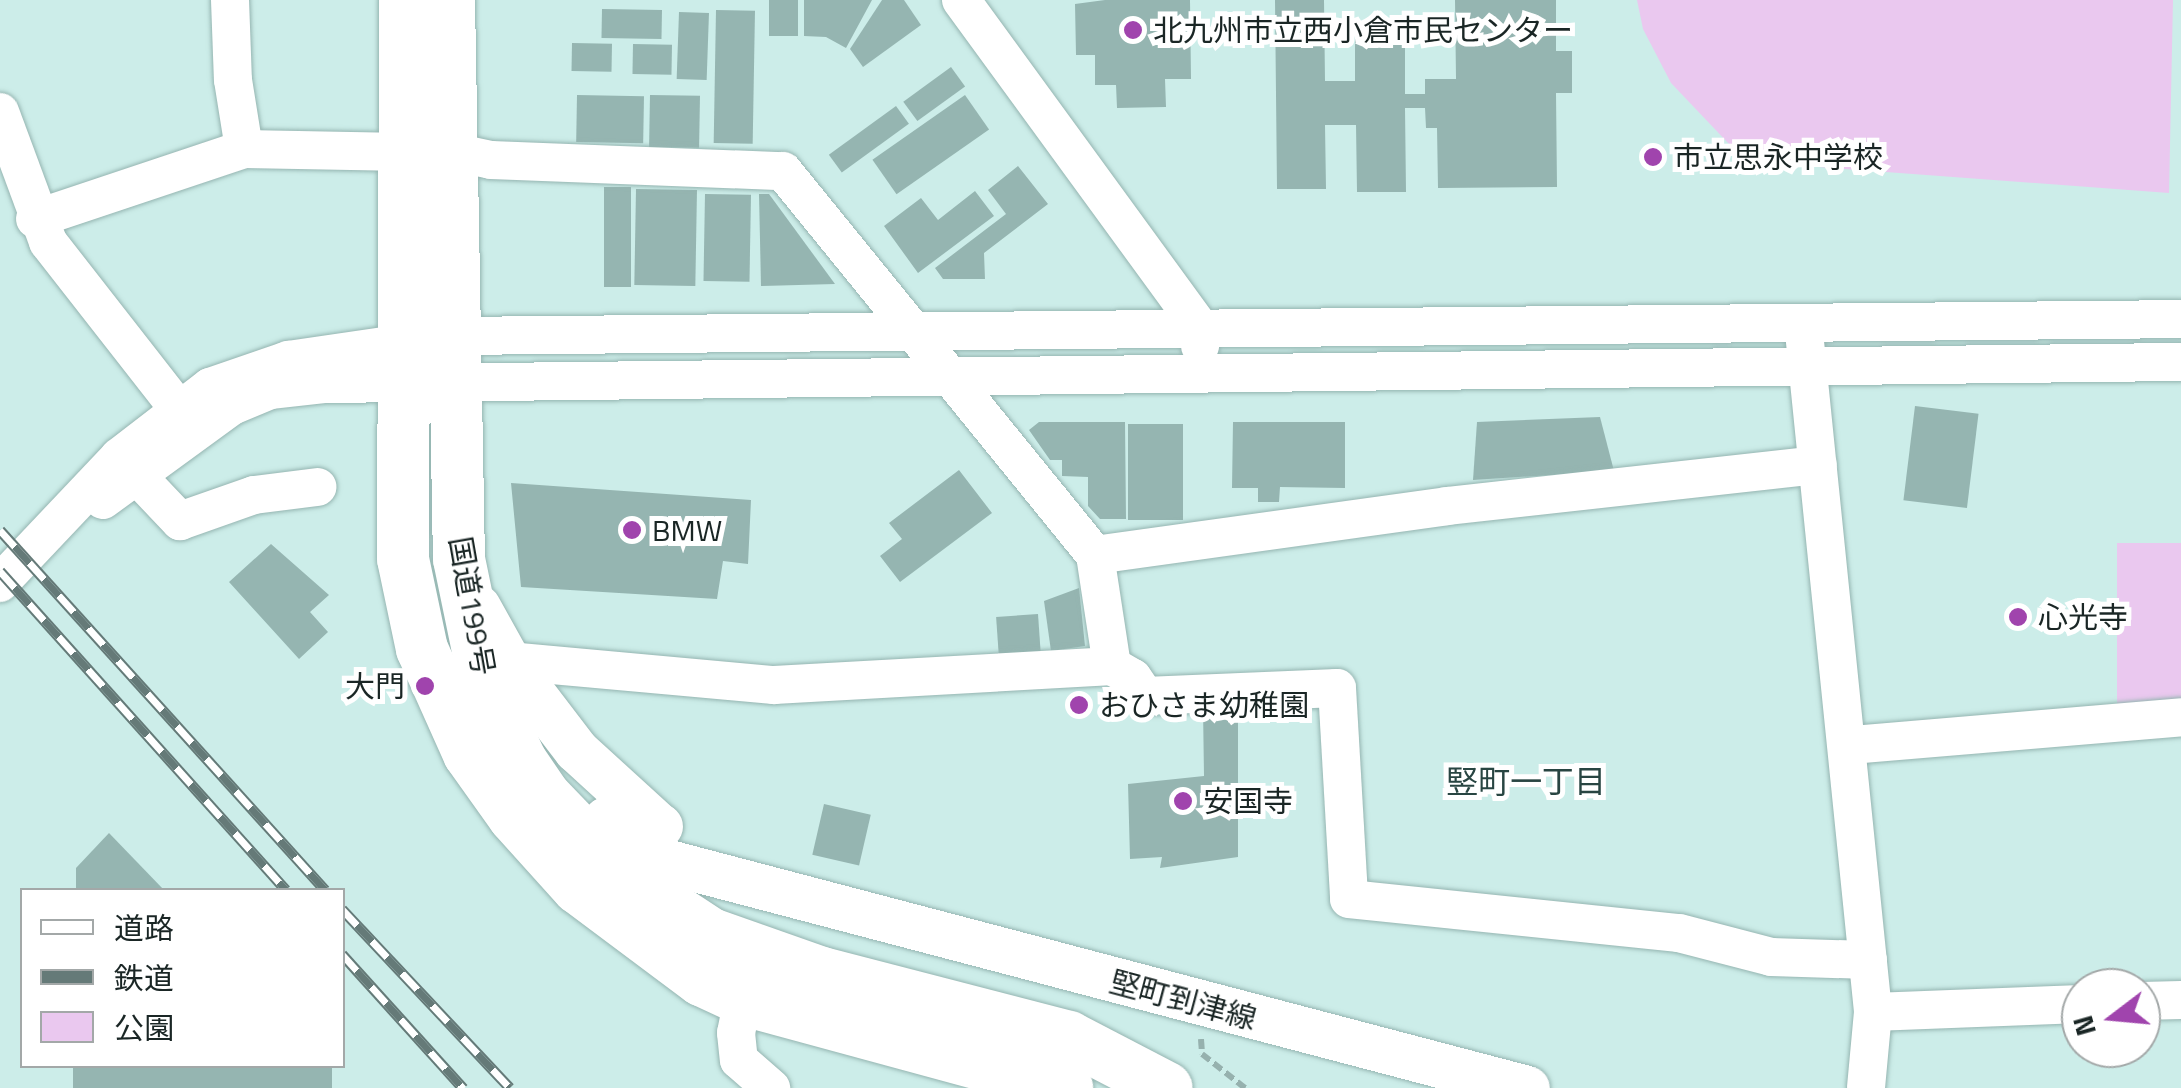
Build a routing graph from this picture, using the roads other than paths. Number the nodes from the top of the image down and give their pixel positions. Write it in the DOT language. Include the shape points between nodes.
graph roads {
  1 [pos="230,0"];
  2 [pos="405,0"];
  3 [pos="449,0"];
  4 [pos="962,0"];
  5 [pos="0,112"];
  6 [pos="244,149"];
  7 [pos="427,151"];
  8 [pos="35,219"];
  9 [pos="2181,320"];
  10 [pos="1802,325"];
  11 [pos="1199,326"];
  12 [pos="916,332"];
  13 [pos="428,360"];
  14 [pos="2181,362"];
  15 [pos="1809,367"];
  16 [pos="1202,374"];
  17 [pos="951,375"];
  18 [pos="187,419"];
  19 [pos="1818,466"];
  20 [pos="127,467"];
  21 [pos="317,488"];
  22 [pos="1095,555"];
  23 [pos="459,559"];
  24 [pos="0,583"];
  25 [pos="508,661"];
  26 [pos="1112,666"];
  27 [pos="2181,717"];
  28 [pos="1851,745"];
  29 [pos="489,782"];
  30 [pos="660,826"];
  31 [pos="585,840"];
  32 [pos="599,908"];
  33 [pos="840,912"];
  34 [pos="1868,960"];
  35 [pos="748,976"];
  36 [pos="2061,1005"];
  37 [pos="1873,1012"];
  38 [pos="771,1088"];
  39 [pos="1067,1088"];
  40 [pos="1167,1088"];
  41 [pos="1527,1088"];
  42 [pos="1866,1088"];
  1 -- 6 [label="street" via="232,80"];
  2 -- 7 [label="highway, 国道199号"];
  3 -- 7 [label="highway, 国道199号"];
  4 -- 11 [label="street"];
  5 -- 8 [label="street"];
  6 -- 7 [label="street"];
  6 -- 8 [label="street"];
  7 -- 12 [label="street" via="491,160 783,172"];
  7 -- 13 [label="highway, 国道199号"];
  8 -- 18 [label="street"];
  9 -- 10 [label="street"];
  10 -- 11 [label="street"];
  10 -- 15 [label="street"];
  11 -- 12 [label="street"];
  11 -- 16 [label="street"];
  12 -- 13 [label="street"];
  12 -- 17 [label="street"];
  13 -- 17 [label="street"];
  13 -- 18 [label="street" via="270,390"];
  13 -- 23 [label="highway, 国道199号"];
  13 -- 29 [label="highway, 国道199号" via="402,518 411,602 438,689"];
  14 -- 15 [label="street"];
  15 -- 16 [label="street"];
  15 -- 19 [label="street"];
  16 -- 17 [label="street"];
  17 -- 22 [label="street"];
  18 -- 20 [label="street"];
  19 -- 22 [label="street" via="1447,506"];
  19 -- 28 [label="street"];
  20 -- 21 [label="street" via="180,521 254,495"];
  20 -- 24 [label="street"];
  22 -- 26 [label="street"];
  23 -- 25 [label="main road, 堅町到津線"];
  23 -- 31 [label="highway, 国道199号" via="473,644 501,726 545,796"];
  25 -- 26 [label="street" via="774,685"];
  25 -- 30 [label="main road, 堅町到津線" via="576,750"];
  26 -- 34 [label="street" via="1133,678 1144,696 1336,688 1349,899 1680,933 1771,957"];
  27 -- 28 [label="street"];
  28 -- 34 [label="street"];
  29 -- 31 [label="highway" via="544,823"];
  29 -- 32 [label="highway, 国道199号" via="546,855"];
  30 -- 31 [label="main road" via="630,813 606,820"];
  30 -- 33 [label="main road, 堅町到津線" via="749,878"];
  31 -- 32 [label="highway" via="582,867"];
  31 -- 33 [label="main road, 堅町到津線"];
  31 -- 35 [label="highway, 国道199号"];
  32 -- 35 [label="highway, 国道199号" via="657,952"];
  33 -- 41 [label="main road, 堅町到津線"];
  34 -- 37 [label="street"];
  35 -- 38 [label="street" via="736,1033 740,1060"];
  35 -- 39 [label="highway, 国道199号"];
  35 -- 40 [label="highway, 国道199号" via="1069,1037"];
  36 -- 37 [label="street"];
  37 -- 42 [label="street"];
}
